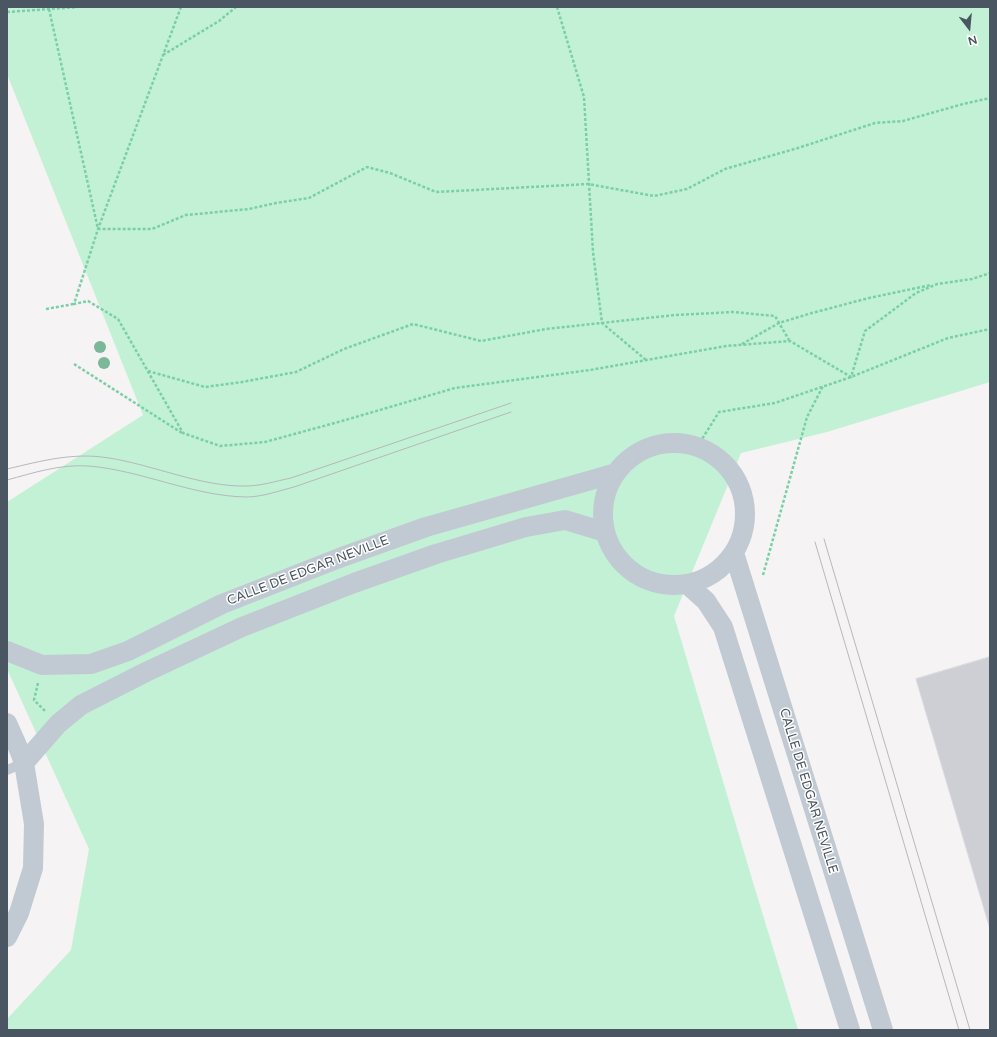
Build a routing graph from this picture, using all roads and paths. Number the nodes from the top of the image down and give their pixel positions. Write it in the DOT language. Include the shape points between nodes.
graph roads {
  1 [pos="78,7"];
  2 [pos="182,7"];
  3 [pos="236,7"];
  4 [pos="557,7"];
  5 [pos="49,9"];
  6 [pos="7,12"];
  7 [pos="163,55"];
  8 [pos="990,98"];
  9 [pos="588,184"];
  10 [pos="98,229"];
  11 [pos="990,273"];
  12 [pos="937,284"];
  13 [pos="74,304"];
  14 [pos="46,309"];
  15 [pos="602,323"];
  16 [pos="780,323"];
  17 [pos="990,329"];
  18 [pos="790,341"];
  19 [pos="739,345"];
  20 [pos="647,360"];
  21 [pos="74,364"];
  22 [pos="147,371"];
  23 [pos="851,377"];
  24 [pos="823,386"];
  25 [pos="183,433"];
  26 [pos="697,447"];
  27 [pos="616,473"];
  28 [pos="605,532"];
  29 [pos="734,553"];
  30 [pos="762,576"];
  31 [pos="687,584"];
  32 [pos="7,651"];
  33 [pos="42,665"];
  34 [pos="7,724"];
  35 [pos="58,724"];
  36 [pos="16,766"];
  37 [pos="7,937"];
  38 [pos="850,1030"];
  39 [pos="882,1030"];
  1 -- 5 [label="path"];
  2 -- 7 [label="path"];
  3 -- 7 [label="path" via="219,21"];
  4 -- 9 [label="path" via="584,97"];
  5 -- 6 [label="path"];
  5 -- 10 [label="path"];
  7 -- 10 [label="path"];
  8 -- 9 [label="path" via="903,121 874,123 724,169 687,189 654,196"];
  9 -- 10 [label="path" via="436,192 390,173 367,167 309,198 249,209 186,215 152,228"];
  9 -- 15 [label="path"];
  10 -- 13 [label="path"];
  11 -- 12 [label="path" via="972,280"];
  12 -- 16 [label="path" via="869,298"];
  12 -- 23 [label="path" via="916,293 865,331"];
  13 -- 14 [label="path"];
  13 -- 22 [label="path" via="88,301 118,319"];
  15 -- 16 [label="path" via="733,312 775,316"];
  15 -- 20 [label="path"];
  15 -- 22 [label="path" via="546,329 480,341 413,324 344,350 296,372 204,387"];
  16 -- 18 [label="path"];
  16 -- 19 [label="path"];
  17 -- 23 [label="path" via="948,338"];
  18 -- 20 [label="path" via="726,346"];
  18 -- 23 [label="path"];
  20 -- 25 [label="path" via="455,388 265,442 220,446"];
  21 -- 25 [label="path"];
  22 -- 25 [label="path"];
  23 -- 24 [label="path"];
  24 -- 26 [label="path" via="774,403 719,412"];
  24 -- 30 [label="path" via="807,417"];
  26 -- 27 [label="street" via="674,443 652,447 632,457"];
  26 -- 29 [label="street" via="716,456 731,472 742,491 746,512 743,533"];
  27 -- 28 [label="street" via="607,491 603,511"];
  27 -- 33 [label="street, CALLE DE EDGAR NEVILLE" via="426,527 342,557 222,604 128,651 91,664"];
  28 -- 31 [label="street" via="613,551 633,572 645,579 666,585"];
  28 -- 35 [label="street" via="565,520 526,527 421,559 242,627 81,705"];
  29 -- 31 [label="street" via="722,567 706,578"];
  29 -- 39 [label="street, CALLE DE EDGAR NEVILLE"];
  31 -- 38 [label="street" via="706,601 722,627"];
  32 -- 33 [label="street, CALLE DE EDGAR NEVILLE"];
  33 -- 35 [label="path" via="34,700"];
  34 -- 36 [label="street" via="20,752"];
  35 -- 36 [label="street"];
  36 -- 37 [label="street" via="34,824 33,868 19,913"];
}
